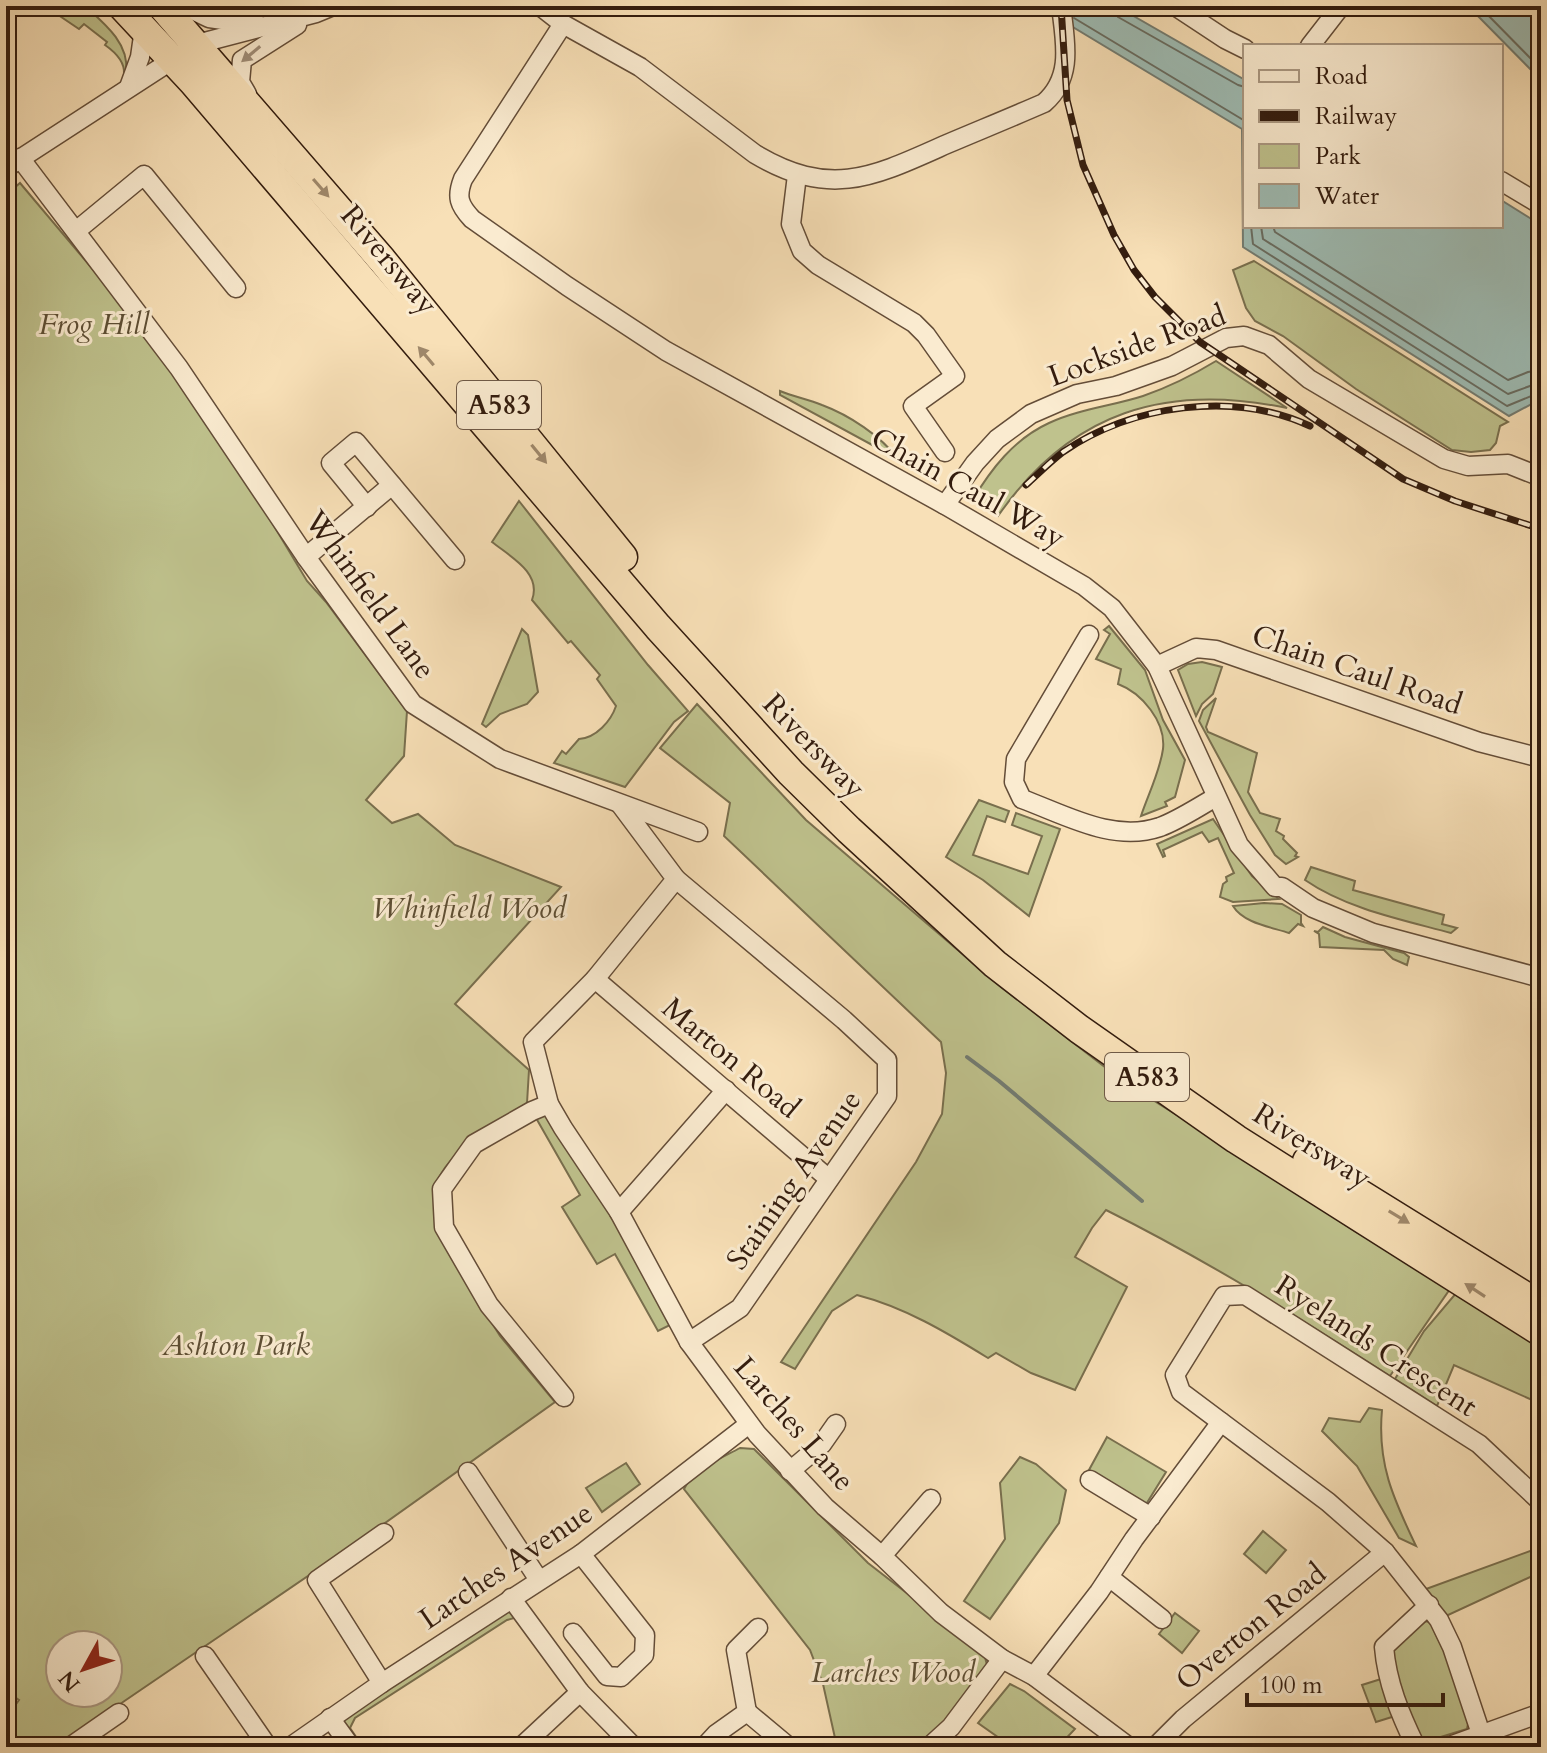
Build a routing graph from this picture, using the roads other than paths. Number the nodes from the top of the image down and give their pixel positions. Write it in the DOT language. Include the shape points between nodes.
graph roads {
  1 [pos="122,6"];
  2 [pos="162,6"];
  3 [pos="184,6"];
  4 [pos="540,6"];
  5 [pos="1061,6"];
  6 [pos="1341,6"];
  7 [pos="325,9"];
  8 [pos="1186,9"];
  9 [pos="144,17"];
  10 [pos="563,24"];
  11 [pos="265,26"];
  12 [pos="1312,44"];
  13 [pos="1243,48"];
  14 [pos="184,52"];
  15 [pos="129,87"];
  16 [pos="265,123"];
  17 [pos="13,163"];
  18 [pos="797,175"];
  19 [pos="1503,182"];
  20 [pos="1541,205"];
  21 [pos="76,231"];
  22 [pos="236,288"];
  23 [pos="945,452"];
  24 [pos="1541,477"];
  25 [pos="392,485"];
  26 [pos="945,505"];
  27 [pos="367,507"];
  28 [pos="306,557"];
  29 [pos="455,560"];
  30 [pos="1089,635"];
  31 [pos="1157,666"];
  32 [pos="1541,758"];
  33 [pos="1216,797"];
  34 [pos="620,804"];
  35 [pos="698,832"];
  36 [pos="676,879"];
  37 [pos="1541,978"];
  38 [pos="595,979"];
  39 [pos="726,1090"];
  40 [pos="549,1104"];
  41 [pos="829,1179"];
  42 [pos="619,1212"];
  43 [pos="1541,1306"];
  44 [pos="1541,1332"];
  45 [pos="689,1342"];
  46 [pos="564,1397"];
  47 [pos="1221,1422"];
  48 [pos="749,1424"];
  49 [pos="836,1424"];
  50 [pos="790,1471"];
  51 [pos="468,1472"];
  52 [pos="1090,1480"];
  53 [pos="931,1499"];
  54 [pos="1541,1502"];
  55 [pos="1151,1517"];
  56 [pos="384,1533"];
  57 [pos="1385,1552"];
  58 [pos="581,1554"];
  59 [pos="882,1556"];
  60 [pos="1109,1577"];
  61 [pos="539,1580"];
  62 [pos="511,1598"];
  63 [pos="1429,1605"];
  64 [pos="1162,1619"];
  65 [pos="758,1628"];
  66 [pos="573,1633"];
  67 [pos="586,1651"];
  68 [pos="205,1656"];
  69 [pos="1002,1659"];
  70 [pos="564,1669"];
  71 [pos="1034,1676"];
  72 [pos="382,1683"];
  73 [pos="580,1692"];
  74 [pos="747,1712"];
  75 [pos="119,1713"];
  76 [pos="1541,1713"];
  77 [pos="330,1718"];
  78 [pos="1481,1734"];
  79 [pos="70,1747"];
  80 [pos="268,1747"];
  81 [pos="290,1747"];
  82 [pos="351,1747"];
  83 [pos="521,1747"];
  84 [pos="634,1747"];
  85 [pos="704,1747"];
  86 [pos="789,1747"];
  87 [pos="929,1747"];
  88 [pos="1129,1747"];
  89 [pos="1155,1747"];
  90 [pos="1416,1747"];
  91 [pos="1447,1747"];
  1 -- 9 [label="highway, A583"];
  2 -- 14 [label="highway, A583"];
  3 -- 11 [label="street" via="209,18"];
  4 -- 10 [label="street"];
  5 -- 18 [label="street" via="1064,74 1044,103 875,174 840,180"];
  6 -- 12 [label="street"];
  7 -- 11 [label="street"];
  7 -- 16 [label="street, one-way" via="242,60 240,82"];
  8 -- 13 [label="street"];
  9 -- 14 [label="highway, A583"];
  9 -- 15 [label="street" via="140,57"];
  10 -- 18 [label="street" via="640,67 755,154"];
  10 -- 26 [label="street, Chain Caul Way" via="463,179 457,193 461,207 501,241 666,351"];
  11 -- 14 [label="street"];
  14 -- 15 [label="street"];
  14 -- 16 [label="highway, Riversway / A583"];
  44 -- 14 [label="highway, Riversway / A583, one-way" via="1236,1139 1079,1029 995,964 849,830 734,713 294,201"];
  15 -- 17 [label="street"];
  16 -- 43 [label="highway, Riversway / A583, one-way" via="730,682 949,900 1055,990 1236,1117"];
  17 -- 21 [label="street, Whinfield Lane"];
  18 -- 23 [label="street" via="791,224 802,251 914,323 955,376 913,406"];
  19 -- 20 [label="street"];
  21 -- 22 [label="street" via="144,175"];
  21 -- 28 [label="street, Whinfield Lane" via="179,368"];
  24 -- 26 [label="street, Lockside Road" via="1508,464 1468,466 1444,459 1309,379 1269,345 1244,336 1226,338 1159,371 1077,394 1031,414 990,447"];
  25 -- 27 [label="street"];
  25 -- 27 [label="street" via="356,442 331,463"];
  25 -- 29 [label="street"];
  26 -- 31 [label="street, Chain Caul Way" via="1084,586 1112,608"];
  27 -- 28 [label="street"];
  28 -- 34 [label="street, Whinfield Lane" via="413,704 500,759"];
  30 -- 33 [label="street" via="1016,759 1014,782 1022,799 1110,831 1133,833 1162,826"];
  31 -- 32 [label="street, Chain Caul Road" via="1196,648 1216,650 1479,742"];
  31 -- 33 [label="street, Chain Caul Way"];
  33 -- 37 [label="street, Chain Caul Way" via="1239,845 1275,887 1373,933"];
  34 -- 35 [label="street, Whinfield Lane"];
  34 -- 36 [label="street"];
  36 -- 38 [label="street"];
  36 -- 41 [label="street, Staining Avenue" via="887,1060 887,1096"];
  38 -- 39 [label="street, Marton Road"];
  38 -- 40 [label="street, Larches Lane" via="533,1042"];
  39 -- 41 [label="street, Marton Road"];
  39 -- 42 [label="street"];
  40 -- 42 [label="street, Larches Lane"];
  40 -- 46 [label="street" via="474,1144 442,1189 444,1227 489,1305"];
  41 -- 45 [label="street, Staining Avenue" via="740,1308"];
  42 -- 45 [label="street, Larches Lane"];
  45 -- 48 [label="street, Larches Lane"];
  47 -- 54 [label="street, Ryelands Crescent" via="1181,1392 1175,1375 1224,1296 1245,1295 1479,1444"];
  47 -- 55 [label="street"];
  47 -- 57 [label="street"];
  48 -- 50 [label="street, Larches Lane"];
  48 -- 58 [label="street, Larches Avenue"];
  49 -- 50 [label="street"];
  50 -- 59 [label="street, Larches Lane"];
  51 -- 61 [label="street"];
  52 -- 55 [label="street"];
  53 -- 59 [label="street"];
  55 -- 60 [label="street"];
  56 -- 72 [label="street" via="317,1580"];
  57 -- 63 [label="street"];
  57 -- 89 [label="street, Overton Road"];
  58 -- 61 [label="street, Larches Avenue"];
  58 -- 67 [label="street" via="645,1635 644,1655 621,1677 607,1676"];
  59 -- 69 [label="street, Larches Lane" via="941,1613"];
  60 -- 64 [label="street"];
  60 -- 71 [label="street"];
  61 -- 62 [label="street, Larches Avenue"];
  62 -- 70 [label="street"];
  62 -- 72 [label="street, Larches Avenue"];
  63 -- 78 [label="street" via="1452,1647"];
  63 -- 90 [label="street" via="1384,1647 1386,1673"];
  65 -- 74 [label="street" via="736,1650"];
  66 -- 67 [label="street"];
  67 -- 70 [label="street"];
  68 -- 80 [label="street"];
  69 -- 71 [label="street, Larches Lane"];
  69 -- 87 [label="street" via="951,1727"];
  70 -- 73 [label="street"];
  71 -- 88 [label="street, Larches Lane"];
  72 -- 77 [label="street, Larches Avenue"];
  73 -- 83 [label="street"];
  73 -- 84 [label="street"];
  74 -- 85 [label="street"];
  74 -- 86 [label="street"];
  75 -- 79 [label="street"];
  76 -- 78 [label="street"];
  77 -- 81 [label="street, Larches Avenue"];
  77 -- 82 [label="street"];
  78 -- 91 [label="street"];
}
